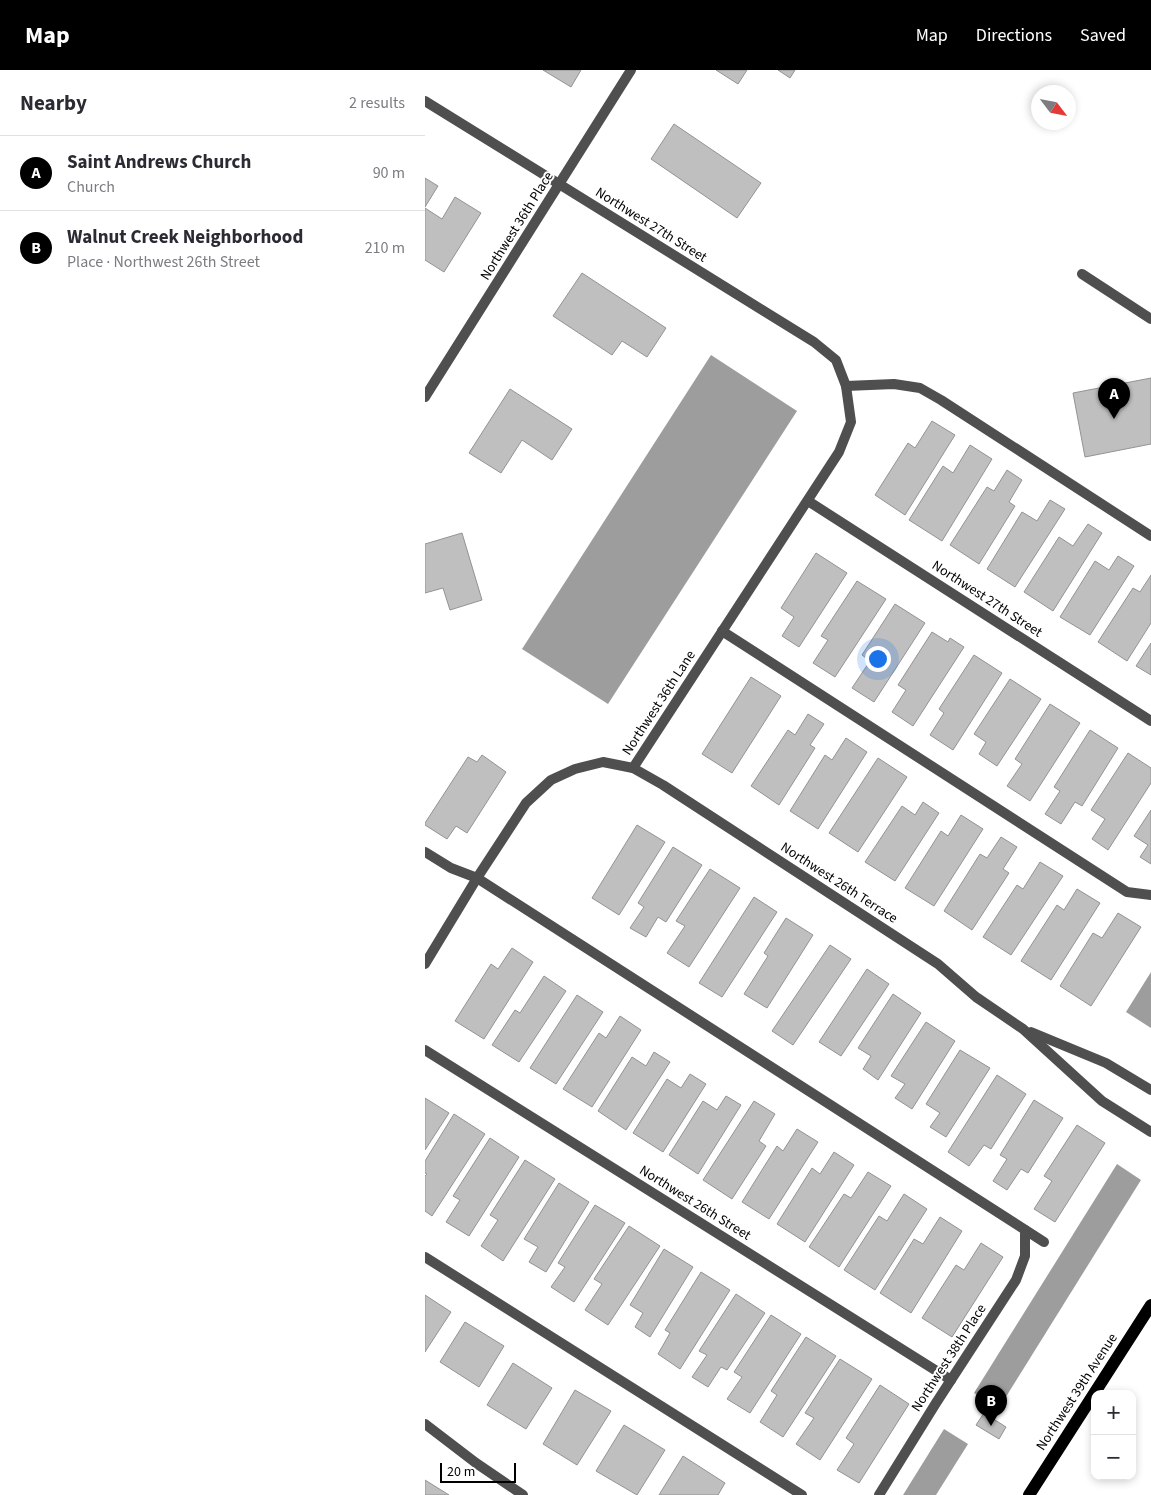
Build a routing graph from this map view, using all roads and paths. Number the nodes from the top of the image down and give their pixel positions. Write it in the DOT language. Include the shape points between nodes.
graph roads {
  1 [pos="631,70"];
  2 [pos="425,101"];
  3 [pos="559,185"];
  4 [pos="1082,274"];
  5 [pos="1151,318"];
  6 [pos="845,386"];
  7 [pos="425,397"];
  8 [pos="808,501"];
  9 [pos="1151,536"];
  10 [pos="722,631"];
  11 [pos="1151,720"];
  12 [pos="633,768"];
  13 [pos="425,852"];
  14 [pos="477,878"];
  15 [pos="1151,894"];
  16 [pos="425,964"];
  17 [pos="1023,1029"];
  18 [pos="425,1050"];
  19 [pos="1151,1090"];
  20 [pos="1151,1132"];
  21 [pos="1025,1230"];
  22 [pos="1044,1242"];
  23 [pos="425,1257"];
  24 [pos="1151,1305"];
  25 [pos="951,1380"];
  26 [pos="425,1424"];
  27 [pos="523,1495"];
  28 [pos="802,1495"];
  29 [pos="879,1495"];
  30 [pos="1029,1495"];
  1 -- 3 [label="street, Northwest 36th Place"];
  2 -- 3 [label="street, Northwest 27th Street"];
  3 -- 6 [label="street, Northwest 27th Street" via="814,342 836,360"];
  3 -- 7 [label="street, Northwest 36th Place"];
  4 -- 5 [label="street"];
  6 -- 8 [label="street, Northwest 36th Lane" via="851,422 839,452"];
  6 -- 9 [label="street" via="894,384 920,388"];
  8 -- 10 [label="street, Northwest 36th Lane"];
  8 -- 11 [label="street, Northwest 27th Street"];
  10 -- 12 [label="street, Northwest 36th Lane"];
  10 -- 15 [label="street" via="1127,892"];
  12 -- 14 [label="street, Northwest 36th Lane" via="603,762 575,769 551,780 527,803"];
  12 -- 17 [label="street, Northwest 26th Terrace" via="938,964 975,997"];
  13 -- 14 [label="street" via="451,868"];
  14 -- 16 [label="street, Northwest 36th Lane"];
  14 -- 21 [label="street"];
  17 -- 19 [label="street, Northwest 26th Terrace" via="1106,1063"];
  17 -- 20 [label="street, Northwest 26th Terrace" via="1101,1101"];
  18 -- 25 [label="street, Northwest 26th Street"];
  21 -- 22 [label="street"];
  21 -- 25 [label="street, Northwest 38th Place" via="1025,1256 1016,1280"];
  23 -- 28 [label="street"];
  24 -- 30 [label="main road, Northwest 39th Avenue"];
  25 -- 29 [label="street, Northwest 38th Place"];
  26 -- 27 [label="street"];
}
